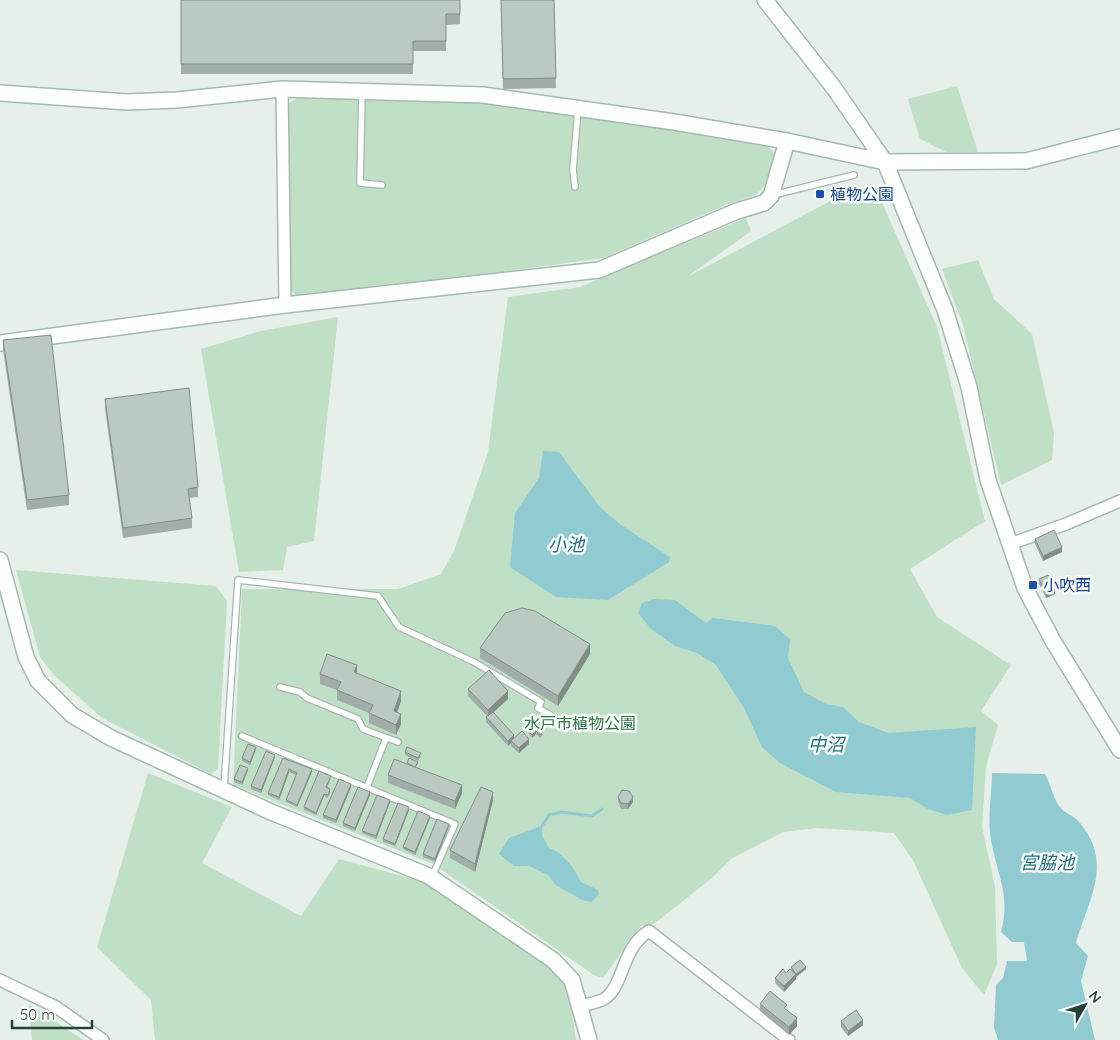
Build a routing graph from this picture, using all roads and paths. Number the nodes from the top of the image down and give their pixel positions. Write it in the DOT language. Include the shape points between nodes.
graph roads {
  1 [pos="765,0"];
  2 [pos="282,89"];
  3 [pos="362,91"];
  4 [pos="0,93"];
  5 [pos="578,108"];
  6 [pos="1120,137"];
  7 [pos="788,141"];
  8 [pos="885,162"];
  9 [pos="854,175"];
  10 [pos="382,184"];
  11 [pos="575,187"];
  12 [pos="771,196"];
  13 [pos="286,306"];
  14 [pos="0,343"];
  15 [pos="1120,501"];
  16 [pos="1010,544"];
  17 [pos="0,560"];
  18 [pos="280,687"];
  19 [pos="559,720"];
  20 [pos="242,736"];
  21 [pos="386,738"];
  22 [pos="398,742"];
  23 [pos="1120,750"];
  24 [pos="367,787"];
  25 [pos="224,790"];
  26 [pos="429,876"];
  27 [pos="0,980"];
  28 [pos="580,1006"];
  29 [pos="104,1040"];
  30 [pos="589,1040"];
  31 [pos="789,1040"];
  1 -- 8 [label="street" via="834,88"];
  2 -- 3 [label="street"];
  2 -- 4 [label="street" via="127,102"];
  2 -- 13 [label="street"];
  3 -- 5 [label="street" via="482,95"];
  3 -- 10 [label="lane" via="360,182"];
  5 -- 7 [label="street"];
  5 -- 11 [label="lane" via="573,170"];
  6 -- 8 [label="street" via="1026,161"];
  7 -- 8 [label="street"];
  7 -- 12 [label="street"];
  8 -- 16 [label="street" via="950,326 969,387 988,480"];
  9 -- 12 [label="lane"];
  12 -- 13 [label="street" via="764,202 721,217 599,270"];
  13 -- 14 [label="street"];
  15 -- 16 [label="street"];
  16 -- 23 [label="street" via="1036,611"];
  17 -- 25 [label="street" via="26,657 38,681 55,699 72,715 111,738"];
  18 -- 21 [label="lane" via="300,692 358,719 363,729"];
  19 -- 25 [label="lane" via="538,708 541,702 474,662 399,627 378,596 238,580"];
  20 -- 24 [label="lane"];
  21 -- 22 [label="lane"];
  21 -- 24 [label="lane"];
  24 -- 26 [label="lane" via="455,824 435,870"];
  25 -- 26 [label="street"];
  26 -- 28 [label="street" via="553,960 572,980"];
  27 -- 29 [label="street" via="56,1007"];
  28 -- 30 [label="street"];
  28 -- 31 [label="street" via="604,999 609,994 628,952 649,930"];
}
